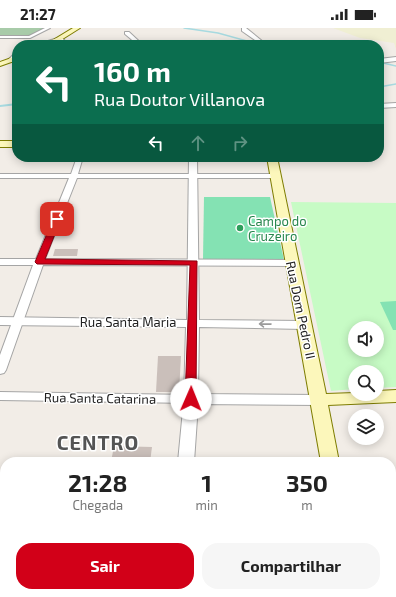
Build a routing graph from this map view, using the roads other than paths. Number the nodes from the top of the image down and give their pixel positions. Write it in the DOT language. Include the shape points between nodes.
graph roads {
  1 [pos="48,28"];
  2 [pos="77,28"];
  3 [pos="244,28"];
  4 [pos="127,33"];
  5 [pos="0,38"];
  6 [pos="7,38"];
  7 [pos="63,40"];
  8 [pos="135,40"];
  9 [pos="257,40"];
  10 [pos="0,41"];
  11 [pos="396,59"];
  12 [pos="384,60"];
  13 [pos="12,61"];
  14 [pos="0,64"];
  15 [pos="384,106"];
  16 [pos="396,106"];
  17 [pos="0,144"];
  18 [pos="12,144"];
  19 [pos="78,162"];
  20 [pos="193,162"];
  21 [pos="273,162"];
  22 [pos="0,176"];
  23 [pos="74,176"];
  24 [pos="192,176"];
  25 [pos="275,176"];
  26 [pos="0,262"];
  27 [pos="40,262"];
  28 [pos="194,263"];
  29 [pos="291,263"];
  30 [pos="0,321"];
  31 [pos="18,322"];
  32 [pos="192,323"];
  33 [pos="304,325"];
  34 [pos="0,370"];
  35 [pos="0,396"];
  36 [pos="396,396"];
  37 [pos="191,399"];
  38 [pos="320,400"];
  39 [pos="186,457"];
  40 [pos="329,457"];
  1 -- 6 [label="street" via="30,37"];
  2 -- 7 [label="main road"];
  3 -- 9 [label="street"];
  4 -- 8 [label="street"];
  5 -- 6 [label="street"];
  6 -- 10 [label="street"];
  11 -- 12 [label="street"];
  13 -- 14 [label="main road"];
  15 -- 16 [label="street"];
  17 -- 18 [label="main road"];
  19 -- 23 [label="street"];
  20 -- 24 [label="street"];
  21 -- 25 [label="main road, Rua Dom Pedro II"];
  22 -- 23 [label="street"];
  23 -- 24 [label="street"];
  23 -- 27 [label="street"];
  24 -- 25 [label="street"];
  24 -- 28 [label="street"];
  25 -- 29 [label="main road, Rua Dom Pedro II"];
  26 -- 27 [label="street"];
  27 -- 28 [label="street"];
  27 -- 31 [label="street"];
  28 -- 29 [label="street"];
  28 -- 32 [label="street"];
  29 -- 33 [label="main road, Rua Dom Pedro II"];
  30 -- 31 [label="street, Rua Santa Maria"];
  31 -- 32 [label="street, Rua Santa Maria"];
  31 -- 34 [label="street"];
  33 -- 32 [label="street, Rua Santa Maria, one-way"];
  32 -- 37 [label="street"];
  33 -- 38 [label="main road, Rua Dom Pedro II"];
  35 -- 37 [label="street, Rua Santa Catarina"];
  36 -- 38 [label="main road"];
  37 -- 38 [label="street, Rua Santa Catarina"];
  37 -- 39 [label="street"];
  38 -- 40 [label="main road, Rua Dom Pedro II"];
}
